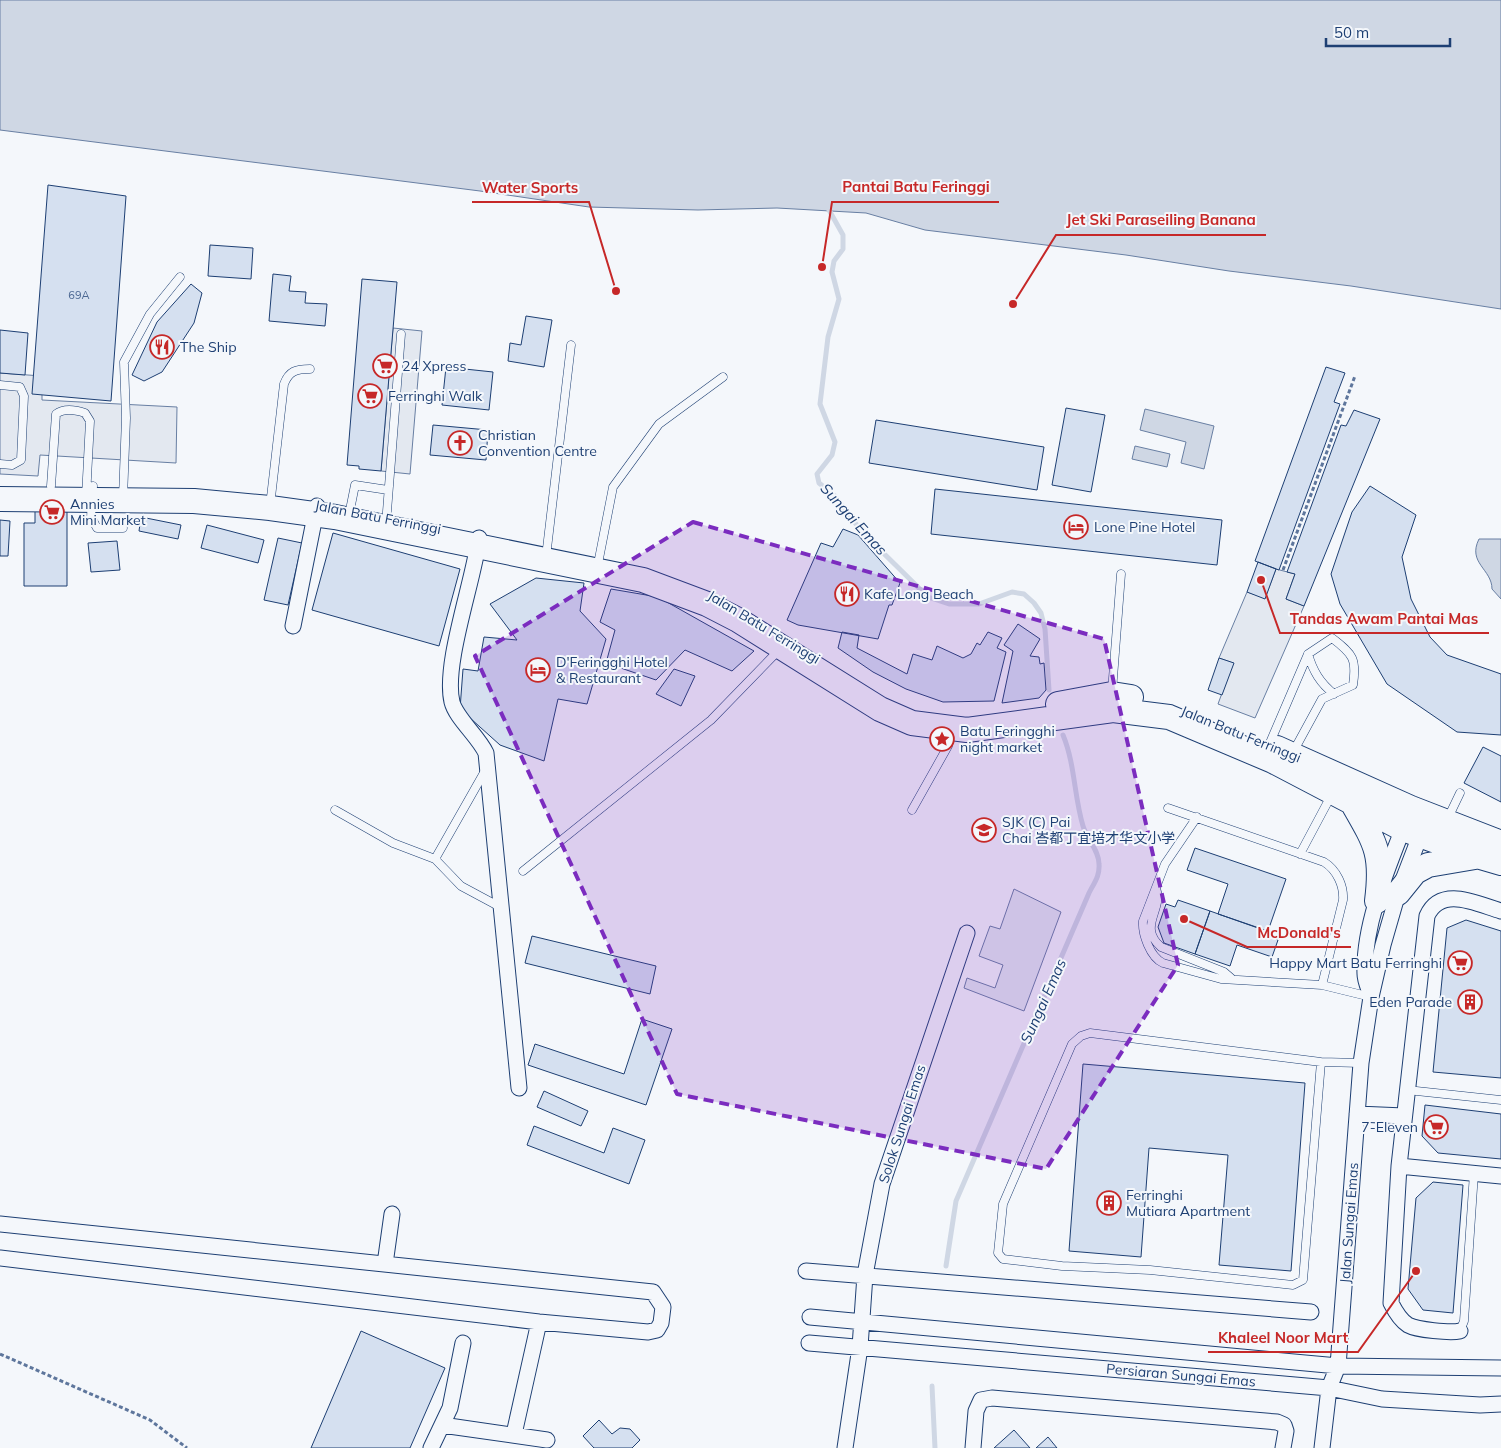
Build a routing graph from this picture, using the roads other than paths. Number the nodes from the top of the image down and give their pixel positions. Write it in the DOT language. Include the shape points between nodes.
graph roads {
  1 [pos="180,277"];
  2 [pos="401,334"];
  3 [pos="571,345"];
  4 [pos="310,369"];
  5 [pos="723,377"];
  6 [pos="0,385"];
  7 [pos="0,464"];
  8 [pos="0,486"];
  9 [pos="52,486"];
  10 [pos="388,490"];
  11 [pos="89,492"];
  12 [pos="123,493"];
  13 [pos="0,499"];
  14 [pos="271,503"];
  15 [pos="317,510"];
  16 [pos="350,510"];
  17 [pos="386,524"];
  18 [pos="123,528"];
  19 [pos="479,541"];
  20 [pos="547,555"];
  21 [pos="598,565"];
  22 [pos="1121,574"];
  23 [pos="293,626"];
  24 [pos="784,644"];
  25 [pos="1308,654"];
  26 [pos="1334,694"];
  27 [pos="1112,702"];
  28 [pos="952,725"];
  29 [pos="1278,753"];
  30 [pos="486,769"];
  31 [pos="1460,793"];
  32 [pos="1343,799"];
  33 [pos="1168,808"];
  34 [pos="335,810"];
  35 [pos="912,810"];
  36 [pos="1197,817"];
  37 [pos="1421,822"];
  38 [pos="1501,843"];
  39 [pos="1300,854"];
  40 [pos="1477,856"];
  41 [pos="435,859"];
  42 [pos="1501,862"];
  43 [pos="523,871"];
  44 [pos="1156,888"];
  45 [pos="1388,897"];
  46 [pos="502,908"];
  47 [pos="1501,911"];
  48 [pos="967,933"];
  49 [pos="1231,978"];
  50 [pos="1322,985"];
  51 [pos="1371,997"];
  52 [pos="1321,1062"];
  53 [pos="1361,1063"];
  54 [pos="519,1088"];
  55 [pos="1407,1090"];
  56 [pos="1501,1100"];
  57 [pos="1357,1114"];
  58 [pos="1404,1116"];
  59 [pos="1399,1166"];
  60 [pos="1474,1173"];
  61 [pos="1501,1176"];
  62 [pos="392,1214"];
  63 [pos="0,1224"];
  64 [pos="0,1258"];
  65 [pos="385,1264"];
  66 [pos="806,1271"];
  67 [pos="865,1275"];
  68 [pos="1311,1312"];
  69 [pos="810,1317"];
  70 [pos="862,1321"];
  71 [pos="539,1322"];
  72 [pos="1460,1330"];
  73 [pos="463,1343"];
  74 [pos="809,1343"];
  75 [pos="860,1347"];
  76 [pos="1338,1366"];
  77 [pos="1501,1368"];
  78 [pos="1329,1388"];
  79 [pos="1501,1404"];
  80 [pos="442,1425"];
  81 [pos="514,1434"];
  82 [pos="547,1440"];
  83 [pos="431,1448"];
  84 [pos="845,1448"];
  85 [pos="973,1448"];
  86 [pos="1282,1448"];
  87 [pos="1322,1448"];
  1 -- 12 [label="lane" via="150,314 124,362"];
  2 -- 10 [label="lane"];
  3 -- 20 [label="lane"];
  4 -- 14 [label="lane" via="294,370 284,384"];
  5 -- 21 [label="lane" via="659,424 613,487"];
  6 -- 7 [label="lane" via="20,387 24,396 21,460"];
  8 -- 9 [label="main road, Jalan Batu Ferringgi"];
  9 -- 11 [label="main road, Jalan Batu Ferringgi"];
  9 -- 11 [label="lane" via="55,419 60,411 80,411 89,416"];
  10 -- 16 [label="lane" via="355,485"];
  10 -- 17 [label="lane"];
  11 -- 12 [label="main road, Jalan Batu Ferringgi"];
  11 -- 13 [label="main road, Jalan Batu Ferringgi"];
  11 -- 18 [label="lane" via="91,517 97,528"];
  12 -- 14 [label="main road, Jalan Batu Ferringgi"];
  14 -- 15 [label="main road, Jalan Batu Ferringgi"];
  15 -- 16 [label="main road, Jalan Batu Ferringgi"];
  15 -- 17 [label="main road, Jalan Batu Ferringgi"];
  15 -- 23 [label="street"];
  16 -- 17 [label="main road, Jalan Batu Ferringgi"];
  17 -- 19 [label="main road, Jalan Batu Ferringgi"];
  19 -- 20 [label="main road, Jalan Batu Ferringgi"];
  19 -- 30 [label="street" via="454,656 451,688 452,703 459,716 479,738 486,752"];
  20 -- 21 [label="main road, Jalan Batu Ferringgi"];
  21 -- 24 [label="main road, Jalan Batu Ferringgi" via="707,604"];
  22 -- 27 [label="lane"];
  24 -- 28 [label="main road, Jalan Batu Ferringgi" via="880,709 912,723"];
  24 -- 43 [label="lane" via="711,720"];
  25 -- 26 [label="lane" via="1323,685"];
  25 -- 26 [label="lane" via="1332,638 1350,651 1356,668 1353,686"];
  25 -- 29 [label="lane"];
  26 -- 29 [label="lane" via="1322,700"];
  27 -- 28 [label="main road, Jalan Batu Ferringgi" via="982,729"];
  27 -- 29 [label="main road, Jalan Batu Ferringgi" via="1148,699 1202,714"];
  28 -- 35 [label="lane" via="948,746"];
  29 -- 32 [label="main road, Jalan Batu Ferringgi"];
  29 -- 37 [label="main road, Jalan Batu Ferringgi"];
  30 -- 41 [label="lane"];
  30 -- 46 [label="street"];
  31 -- 37 [label="lane"];
  32 -- 37 [label="main road, Jalan Batu Ferringgi"];
  32 -- 39 [label="lane"];
  32 -- 45 [label="main road" via="1374,843"];
  33 -- 36 [label="lane"];
  34 -- 41 [label="lane" via="393,843"];
  36 -- 39 [label="lane"];
  36 -- 44 [label="lane" via="1165,864"];
  37 -- 38 [label="main road"];
  37 -- 40 [label="main road"];
  37 -- 45 [label="street, Jalan Sungai Emas"];
  37 -- 45 [label="street, Jalan Sungai Emas"];
  39 -- 50 [label="lane" via="1330,866 1343,894"];
  40 -- 42 [label="main road"];
  40 -- 45 [label="main road" via="1428,865 1415,872"];
  41 -- 46 [label="lane" via="461,886"];
  44 -- 49 [label="lane" via="1159,896 1150,924 1157,943"];
  44 -- 49 [label="lane" via="1142,920 1142,928 1155,958 1221,979"];
  45 -- 51 [label="street, Jalan Sungai Emas" via="1383,945"];
  45 -- 51 [label="street, Jalan Sungai Emas" via="1368,942 1364,976"];
  46 -- 54 [label="street"];
  47 -- 55 [label="street" via="1459,898 1446,899 1431,908 1427,916"];
  48 -- 67 [label="street, Solok Sungai Emas" via="882,1184"];
  49 -- 50 [label="lane"];
  50 -- 51 [label="lane"];
  51 -- 53 [label="street, Jalan Sungai Emas"];
  52 -- 52 [label="lane" via="1090,1033 1081,1036 1072,1044 1003,1204 1000,1257 1062,1266 1150,1270 1293,1285 1303,1280"];
  52 -- 53 [label="lane"];
  53 -- 57 [label="street, Jalan Sungai Emas"];
  55 -- 56 [label="lane"];
  55 -- 58 [label="street"];
  57 -- 58 [label="street"];
  57 -- 76 [label="street, Jalan Sungai Emas"];
  58 -- 59 [label="street"];
  59 -- 60 [label="street"];
  59 -- 72 [label="street" via="1391,1303 1397,1315 1410,1326 1452,1332"];
  60 -- 61 [label="street"];
  60 -- 72 [label="lane" via="1464,1321"];
  62 -- 65 [label="street"];
  63 -- 65 [label="street"];
  64 -- 71 [label="street"];
  65 -- 71 [label="street" via="653,1292 663,1307 657,1330 648,1332"];
  66 -- 67 [label="street"];
  67 -- 68 [label="street"];
  67 -- 70 [label="street, Solok Sungai Emas"];
  69 -- 70 [label="street, Persiaran Sungai Emas"];
  70 -- 75 [label="street, Solok Sungai Emas"];
  70 -- 76 [label="street, Persiaran Sungai Emas"];
  71 -- 81 [label="street"];
  73 -- 80 [label="street" via="450,1408"];
  74 -- 75 [label="street, Persiaran Sungai Emas"];
  75 -- 78 [label="street, Persiaran Sungai Emas"];
  75 -- 84 [label="street, Solok Sungai Emas"];
  76 -- 77 [label="street, Persiaran Sungai Emas"];
  76 -- 78 [label="street, Jalan Sungai Emas"];
  78 -- 79 [label="street, Persiaran Sungai Emas" via="1382,1399 1480,1406"];
  78 -- 87 [label="street, Jalan Sungai Emas"];
  80 -- 81 [label="street"];
  80 -- 83 [label="street"];
  81 -- 82 [label="street"];
  85 -- 86 [label="street" via="976,1411 981,1400 992,1398 1277,1422 1284,1425 1286,1431"];
}
